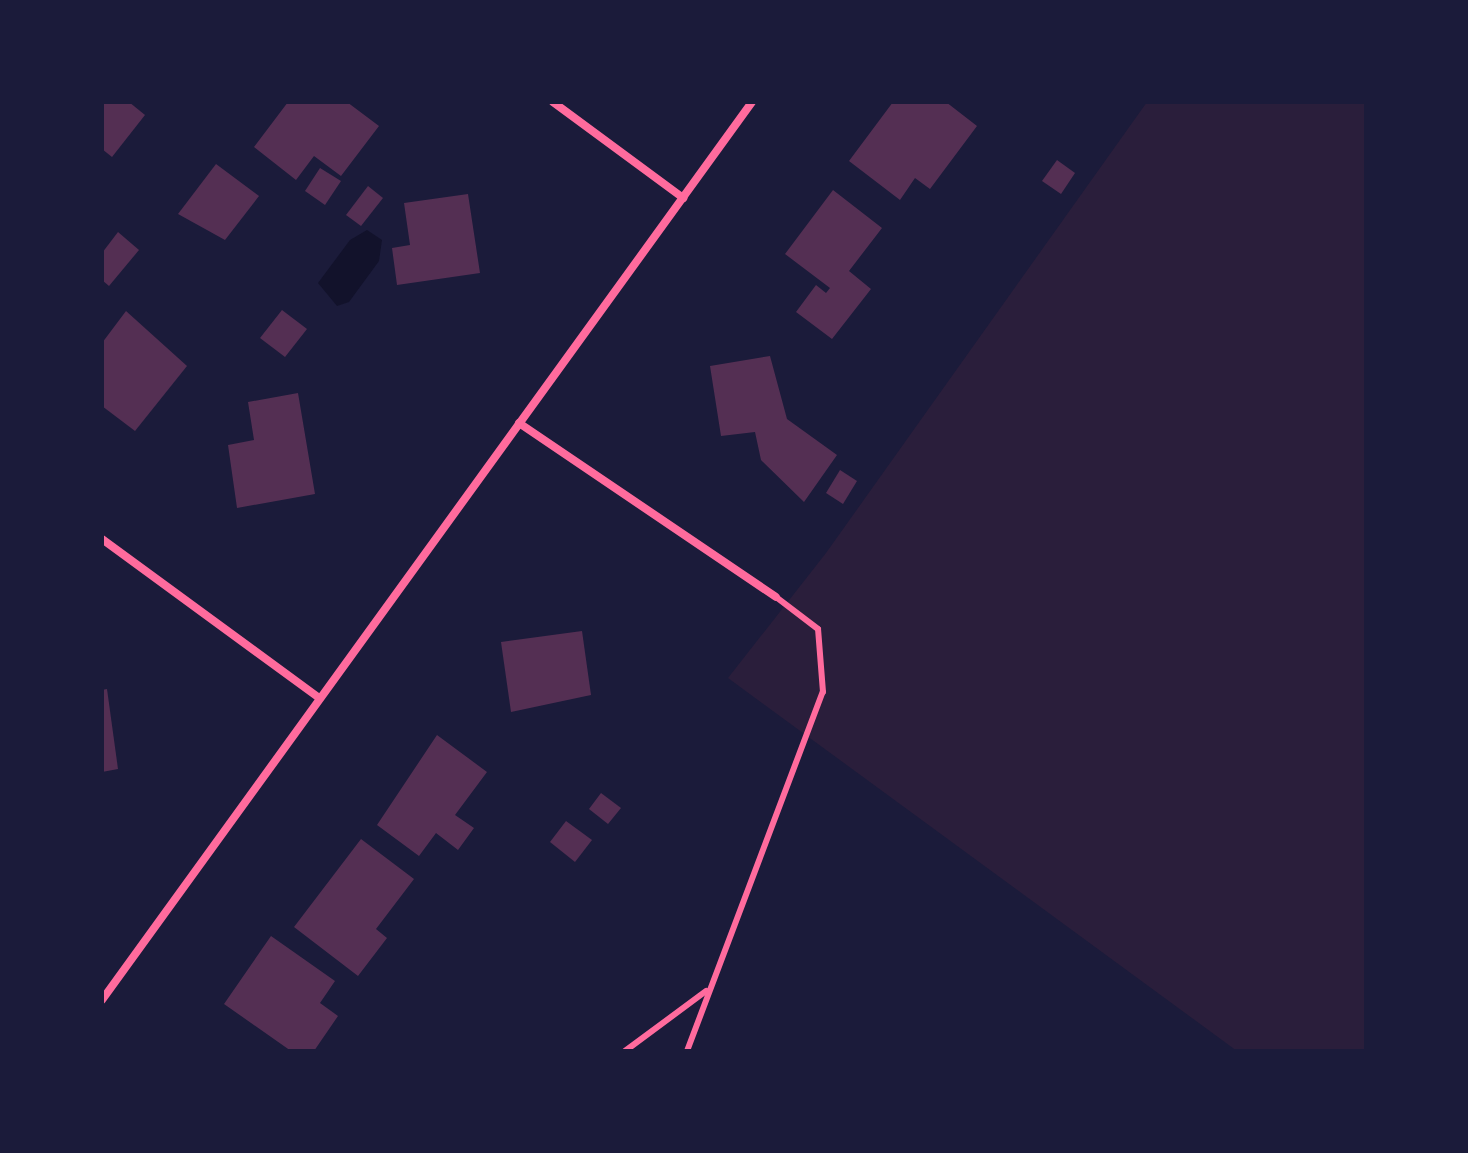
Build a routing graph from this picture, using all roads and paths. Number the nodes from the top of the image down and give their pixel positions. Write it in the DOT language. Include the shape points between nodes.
graph roads {
  1 [pos="553,102"];
  2 [pos="752,102"];
  3 [pos="683,198"];
  4 [pos="519,423"];
  5 [pos="102,539"];
  6 [pos="776,597"];
  7 [pos="319,698"];
  8 [pos="706,991"];
  9 [pos="102,1000"];
  10 [pos="625,1051"];
  11 [pos="687,1051"];
  1 -- 3 [label="street"];
  2 -- 3 [label="street"];
  3 -- 4 [label="street"];
  4 -- 6 [label="street"];
  4 -- 7 [label="street"];
  5 -- 7 [label="street"];
  6 -- 8 [label="lane" via="818,629 823,692"];
  7 -- 9 [label="street"];
  8 -- 10 [label="lane"];
  8 -- 11 [label="lane"];
}
